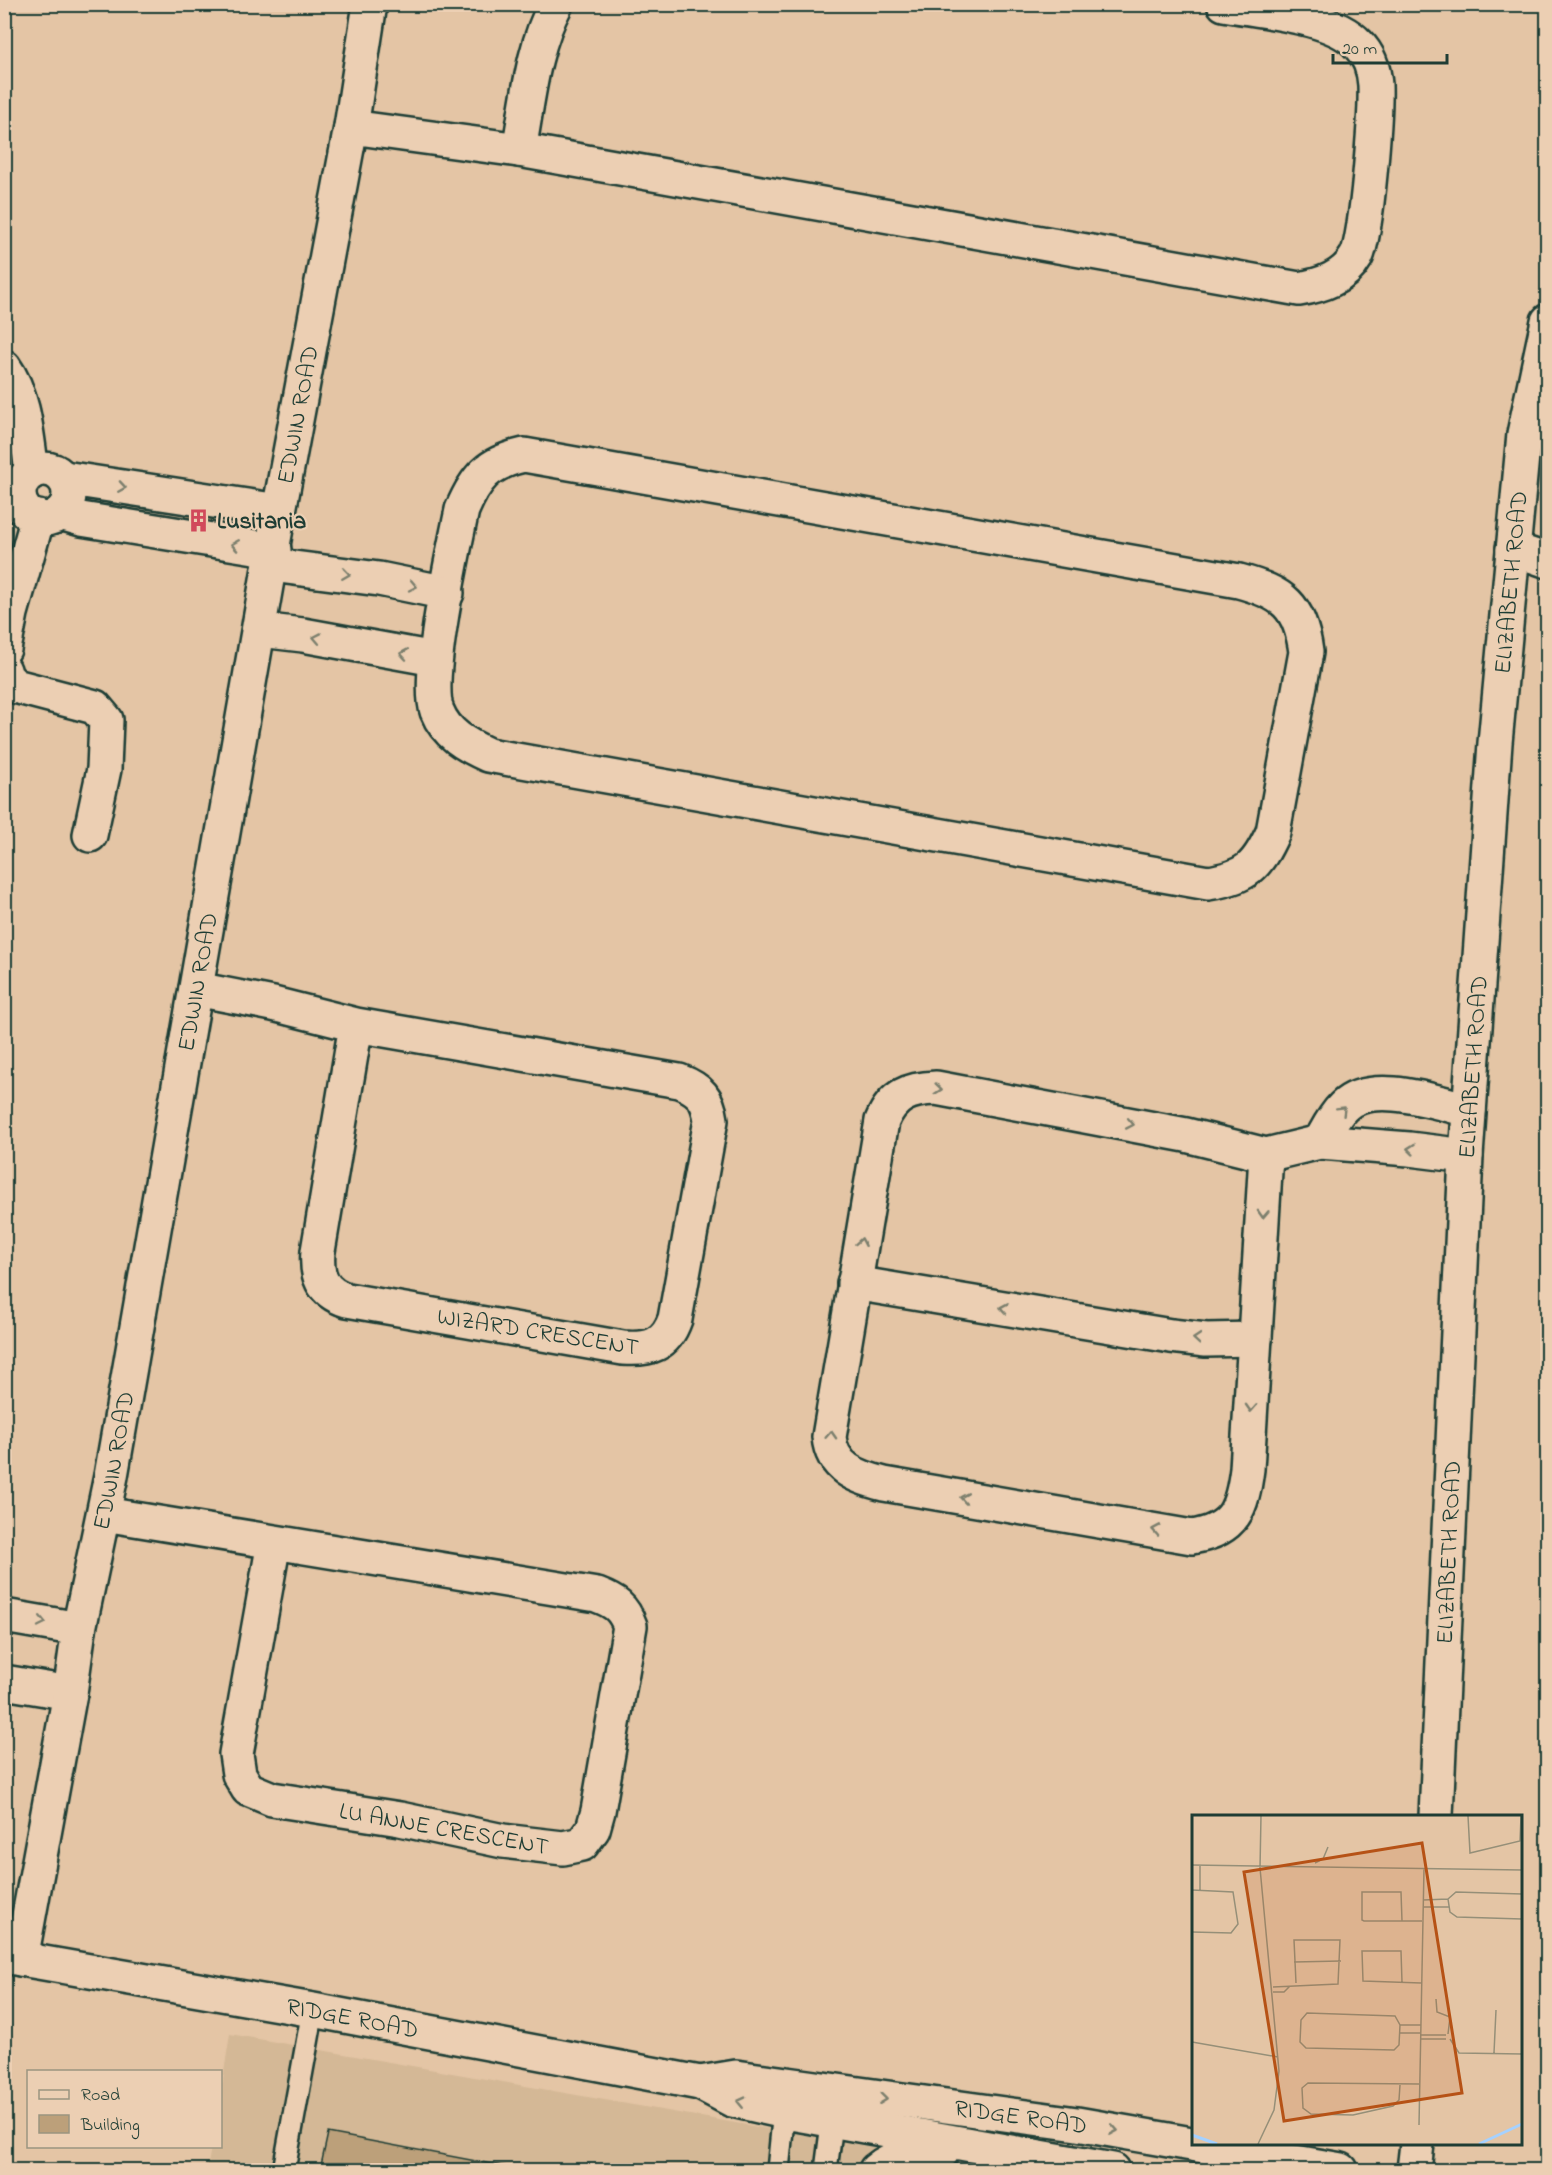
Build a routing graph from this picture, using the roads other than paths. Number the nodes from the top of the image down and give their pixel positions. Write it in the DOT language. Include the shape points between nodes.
graph roads {
  1 [pos="370,4"];
  2 [pos="556,4"];
  3 [pos="1224,4"];
  4 [pos="351,127"];
  5 [pos="519,150"];
  6 [pos="1548,321"];
  7 [pos="4,367"];
  8 [pos="32,472"];
  9 [pos="64,478"];
  10 [pos="279,511"];
  11 [pos="49,515"];
  12 [pos="1513,549"];
  13 [pos="273,557"];
  14 [pos="1548,561"];
  15 [pos="447,593"];
  16 [pos="260,630"];
  17 [pos="4,649"];
  18 [pos="435,660"];
  19 [pos="4,670"];
  20 [pos="90,835"];
  21 [pos="196,989"];
  22 [pos="356,1025"];
  23 [pos="1469,1110"];
  24 [pos="1320,1142"];
  25 [pos="1266,1155"];
  26 [pos="1466,1156"];
  27 [pos="854,1283"];
  28 [pos="1255,1339"];
  29 [pos="104,1514"];
  30 [pos="274,1542"];
  31 [pos="4,1616"];
  32 [pos="79,1629"];
  33 [pos="4,1682"];
  34 [pos="70,1693"];
  35 [pos="1436,1815"];
  36 [pos="13,1958"];
  37 [pos="313,2010"];
  38 [pos="785,2099"];
  39 [pos="834,2107"];
  40 [pos="1192,2144"];
  41 [pos="1198,2145"];
  42 [pos="1417,2145"];
  43 [pos="1005,2151"];
  44 [pos="284,2170"];
  45 [pos="778,2170"];
  46 [pos="826,2170"];
  47 [pos="876,2170"];
  48 [pos="1113,2170"];
  49 [pos="1341,2170"];
  50 [pos="1414,2170"];
  1 -- 4 [label="street, EDWIN ROAD"];
  2 -- 5 [label="street" via="536,58"];
  3 -- 5 [label="street" via="1316,22 1358,43 1370,60 1375,84 1365,227 1356,256 1338,276 1318,286 1299,289"];
  4 -- 5 [label="street"];
  4 -- 10 [label="street, EDWIN ROAD"];
  6 -- 12 [label="street, ELIZABETH ROAD" via="1524,434"];
  7 -- 8 [label="street" via="18,394"];
  8 -- 9 [label="street" via="56,471"];
  8 -- 11 [label="street" via="24,479 21,502 27,512"];
  9 -- 10 [label="street, one-way"];
  9 -- 11 [label="street" via="69,497"];
  10 -- 13 [label="street, EDWIN ROAD"];
  13 -- 11 [label="street, one-way"];
  11 -- 17 [label="street" via="11,613"];
  12 -- 14 [label="street"];
  12 -- 23 [label="street, ELIZABETH ROAD"];
  13 -- 15 [label="street, one-way"];
  13 -- 16 [label="street, EDWIN ROAD"];
  15 -- 18 [label="street"];
  15 -- 18 [label="street" via="462,510 472,487 501,460 524,455 1239,581 1268,589 1288,604 1303,626 1306,652 1273,832 1262,856 1248,872 1208,883 488,754 465,744 447,728 436,709"];
  18 -- 16 [label="street, one-way"];
  16 -- 21 [label="street, EDWIN ROAD"];
  19 -- 20 [label="street" via="15,686 95,707 106,720 104,769"];
  21 -- 22 [label="street, WIZARD CRESCENT"];
  21 -- 29 [label="street, EDWIN ROAD"];
  22 -- 22 [label="street, WIZARD CRESCENT" via="679,1082 703,1094 711,1120 709,1137 675,1319 662,1342 652,1348 623,1348 347,1300 326,1288 316,1269 318,1251"];
  24 -- 23 [label="street, one-way" via="1344,1105 1377,1092"];
  23 -- 26 [label="street, ELIZABETH ROAD"];
  24 -- 25 [label="street"];
  26 -- 24 [label="street, one-way"];
  27 -- 25 [label="street, one-way" via="882,1121 895,1098 906,1092 936,1088 1186,1135"];
  25 -- 28 [label="street, one-way"];
  26 -- 35 [label="street, ELIZABETH ROAD"];
  28 -- 27 [label="street, one-way" via="1170,1336"];
  28 -- 27 [label="street, one-way" via="1247,1469 1241,1502 1223,1526 1192,1537 884,1484 847,1470 835,1460 829,1437"];
  29 -- 30 [label="street, LU ANNE CRESCENT"];
  29 -- 32 [label="street, EDWIN ROAD"];
  30 -- 30 [label="street, LU ANNE CRESCENT" via="597,1595 614,1601 624,1611 630,1626 628,1642 598,1811 593,1830 582,1844 563,1848 503,1841 272,1798 248,1789 239,1774 236,1754"];
  31 -- 32 [label="street, one-way"];
  32 -- 34 [label="street, EDWIN ROAD"];
  33 -- 34 [label="street"];
  34 -- 36 [label="street, EDWIN ROAD"];
  36 -- 37 [label="street, RIDGE ROAD"];
  37 -- 38 [label="street, RIDGE ROAD" via="700,2083 736,2078"];
  37 -- 44 [label="lane"];
  38 -- 39 [label="street, RIDGE ROAD"];
  38 -- 45 [label="lane"];
  39 -- 40 [label="street, RIDGE ROAD, one-way" via="1077,2124"];
  39 -- 43 [label="street, RIDGE ROAD"];
  39 -- 46 [label="lane"];
  41 -- 49 [label="street, RIDGE ROAD, one-way"];
  42 -- 50 [label="street"];
  43 -- 47 [label="street" via="920,2151 898,2156"];
  43 -- 48 [label="street, RIDGE ROAD"];
}
